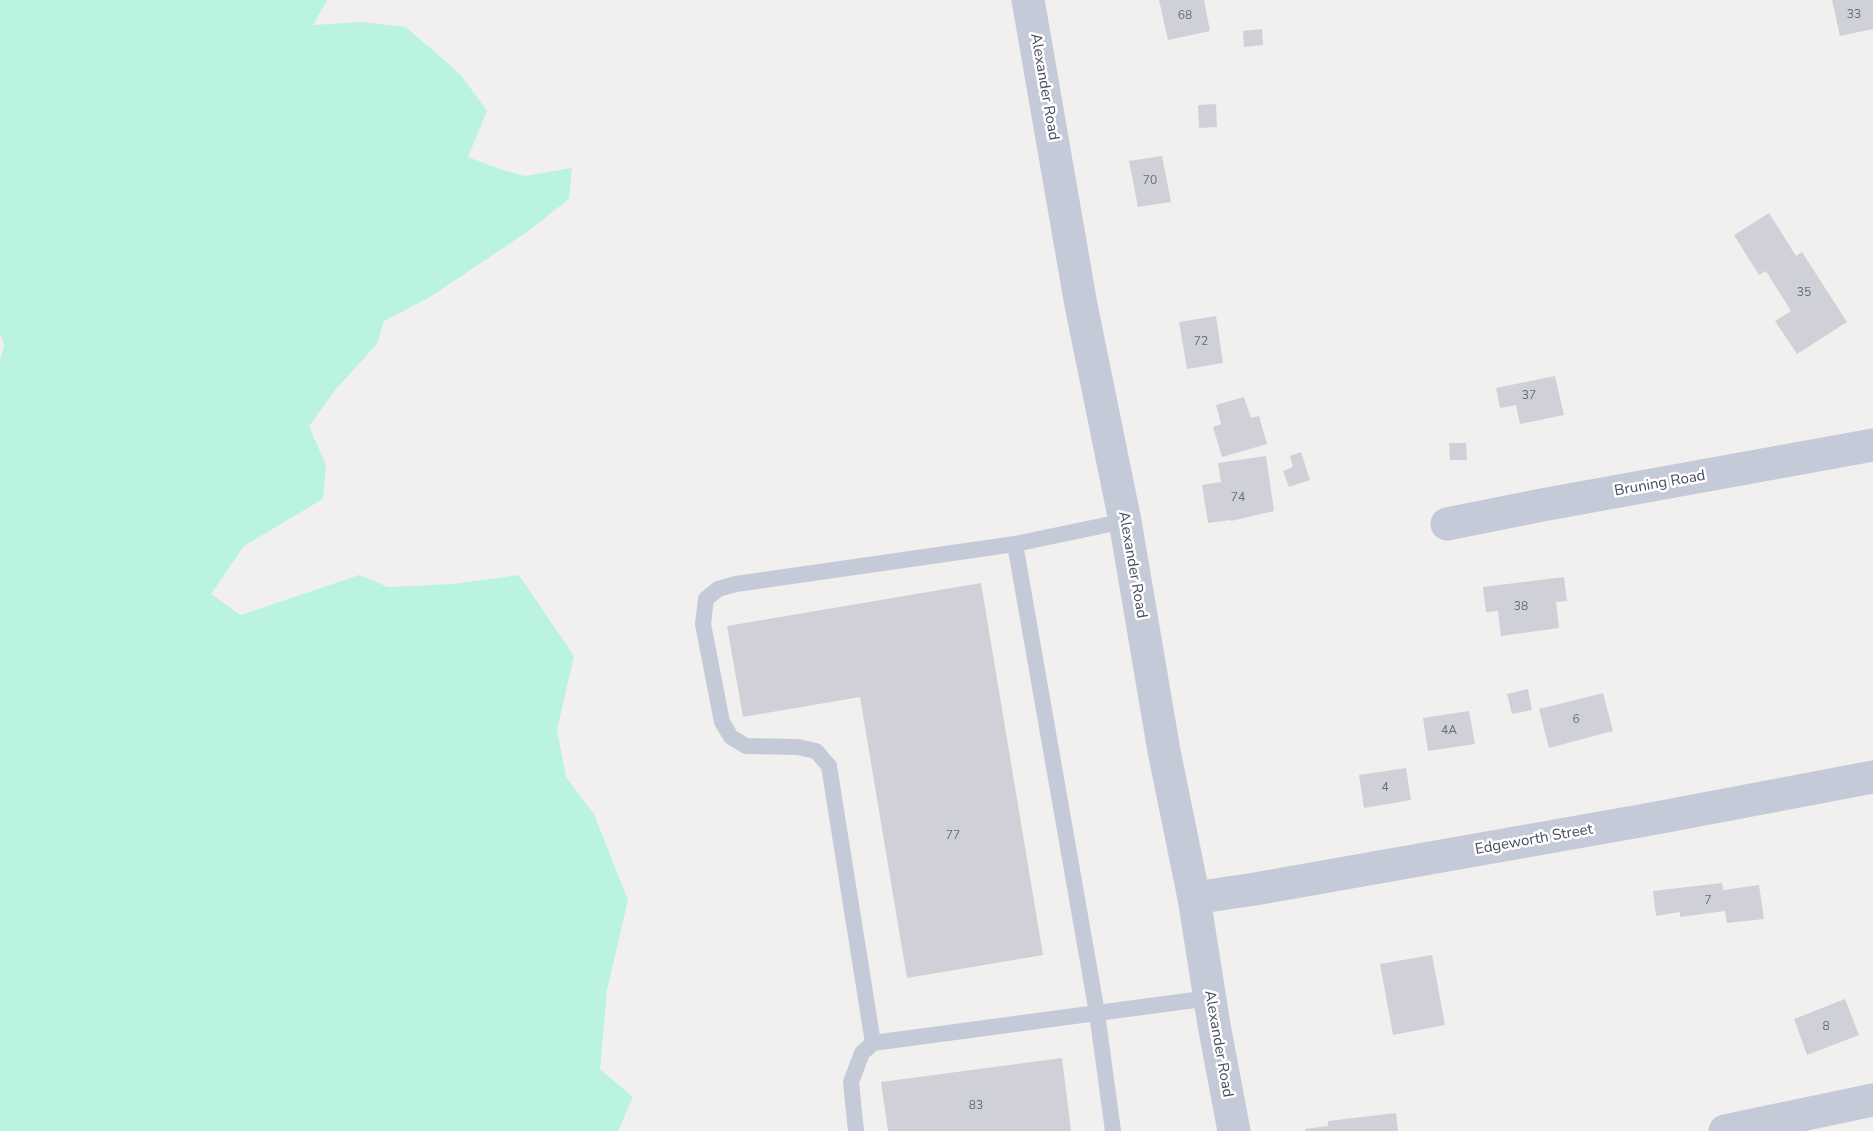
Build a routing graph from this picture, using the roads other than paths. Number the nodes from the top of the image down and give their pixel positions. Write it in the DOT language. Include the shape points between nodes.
graph roads {
  1 [pos="1028,0"];
  2 [pos="1873,445"];
  3 [pos="1125,521"];
  4 [pos="1447,524"];
  5 [pos="1015,544"];
  6 [pos="1873,777"];
  7 [pos="1194,897"];
  8 [pos="1210,998"];
  9 [pos="1097,1013"];
  10 [pos="873,1043"];
  11 [pos="1873,1100"];
  12 [pos="856,1131"];
  13 [pos="1113,1131"];
  14 [pos="1234,1131"];
  15 [pos="1725,1131"];
  1 -- 3 [label="street, Alexander Road" via="1081,305"];
  2 -- 4 [label="street, Bruning Road"];
  3 -- 5 [label="lane"];
  3 -- 7 [label="street, Alexander Road" via="1164,751"];
  5 -- 9 [label="lane"];
  5 -- 10 [label="lane" via="736,584 718,589 706,599 702,624 722,722 731,737 746,746 816,751 829,766"];
  6 -- 7 [label="street, Edgeworth Street"];
  7 -- 8 [label="street, Alexander Road"];
  8 -- 9 [label="lane"];
  8 -- 14 [label="street, Alexander Road"];
  9 -- 10 [label="lane"];
  9 -- 13 [label="lane"];
  10 -- 12 [label="lane" via="862,1053 850,1082"];
  11 -- 15 [label="street"];
}
